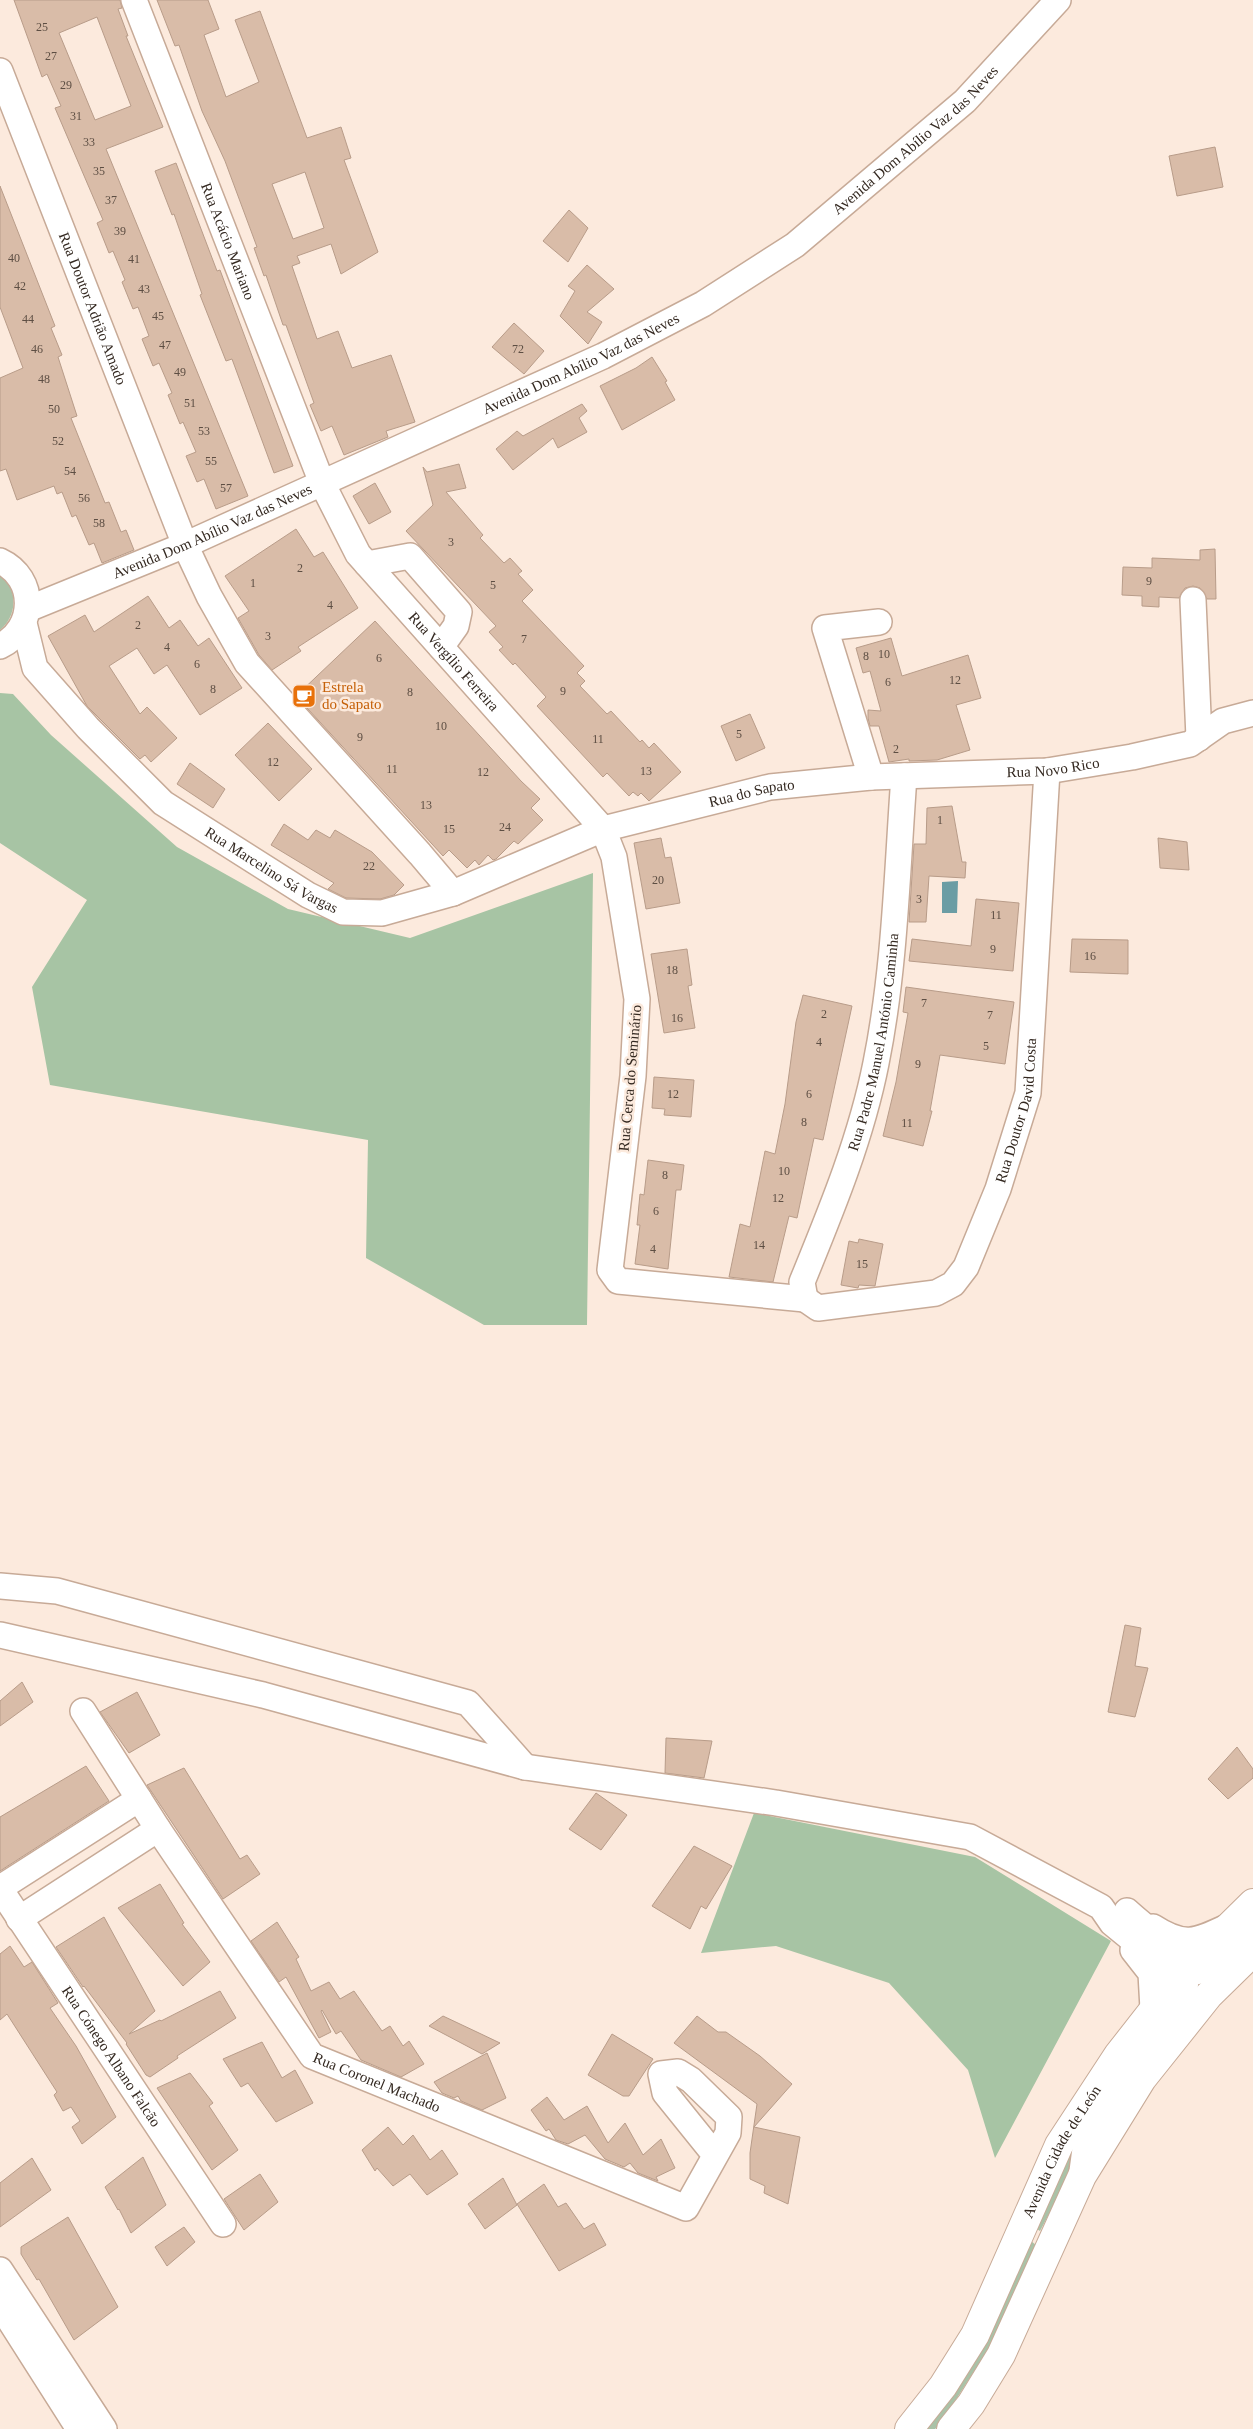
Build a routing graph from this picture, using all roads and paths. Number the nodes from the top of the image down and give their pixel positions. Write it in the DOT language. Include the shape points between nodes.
graph roads {
  1 [pos="134,0"];
  2 [pos="1058,0"];
  3 [pos="0,71"];
  4 [pos="10,126"];
  5 [pos="322,483"];
  6 [pos="185,545"];
  7 [pos="367,564"];
  8 [pos="7,565"];
  9 [pos="72,590"];
  10 [pos="1193,600"];
  11 [pos="26,616"];
  12 [pos="879,622"];
  13 [pos="0,646"];
  14 [pos="441,647"];
  15 [pos="0,656"];
  16 [pos="35,668"];
  17 [pos="1253,713"];
  18 [pos="1199,738"];
  19 [pos="1047,771"];
  20 [pos="904,776"];
  21 [pos="871,777"];
  22 [pos="603,829"];
  23 [pos="453,893"];
  24 [pos="610,1270"];
  25 [pos="805,1299"];
  26 [pos="0,1586"];
  27 [pos="0,1635"];
  28 [pos="83,1711"];
  29 [pos="525,1767"];
  30 [pos="139,1799"];
  31 [pos="158,1828"];
  32 [pos="5,1901"];
  33 [pos="1253,1903"];
  34 [pos="1113,1914"];
  35 [pos="1242,1927"];
  36 [pos="1253,1952"];
  37 [pos="1183,1972"];
  38 [pos="1152,2009"];
  39 [pos="716,2155"];
  40 [pos="1082,2176"];
  41 [pos="223,2224"];
  42 [pos="0,2270"];
  43 [pos="0,2305"];
  44 [pos="79,2429"];
  45 [pos="104,2429"];
  46 [pos="909,2429"];
  47 [pos="951,2429"];
  1 -- 5 [label="street, Rua Acácio Mariano"];
  2 -- 5 [label="street, Avenida Dom Abílio Vaz das Neves" via="965,101 795,244 703,304 603,356"];
  3 -- 4 [label="street, Rua Doutor Adrião Amado"];
  4 -- 6 [label="street, Rua Doutor Adrião Amado"];
  5 -- 6 [label="street, Avenida Dom Abílio Vaz das Neves"];
  5 -- 7 [label="street, Rua Vergílio Ferreira" via="358,554"];
  6 -- 9 [label="street, Avenida Dom Abílio Vaz das Neves"];
  6 -- 23 [label="street, Rua Doutor Adrião Amado" via="208,596 247,663"];
  7 -- 14 [label="street, Rua Vergílio Ferreira"];
  7 -- 14 [label="street" via="410,556 459,612 456,626"];
  8 -- 9 [label="street" via="46,584"];
  8 -- 11 [label="street, Rua Marcelino Sá Vargas" via="22,580 28,594"];
  9 -- 11 [label="street, Avenida Dom Abílio Vaz das Neves"];
  10 -- 18 [label="street"];
  11 -- 13 [label="street" via="18,634"];
  11 -- 16 [label="street, Rua Marcelino Sá Vargas"];
  12 -- 21 [label="street" via="825,628"];
  14 -- 22 [label="street, Rua Vergílio Ferreira"];
  15 -- 16 [label="street"];
  16 -- 23 [label="street, Rua Marcelino Sá Vargas" via="88,728 164,804 308,895 343,912 382,913"];
  17 -- 18 [label="street, Rua Novo Rico" via="1223,721"];
  18 -- 19 [label="street, Rua Novo Rico" via="1190,744 1132,757"];
  19 -- 20 [label="street, Rua Novo Rico"];
  19 -- 25 [label="street, Rua Doutor David Costa" via="1028,1093 998,1189 966,1267 953,1284 936,1293 818,1308"];
  20 -- 21 [label="street, Rua do Sapato"];
  20 -- 25 [label="street, Rua Padre Manuel António Caminha" via="889,984 876,1064 846,1176 802,1282"];
  21 -- 22 [label="street, Rua do Sapato" via="770,787"];
  22 -- 23 [label="street, Rua Marcelino Sá Vargas"];
  22 -- 24 [label="street, Rua Cerca do Seminário" via="614,857 637,999 633,1076"];
  24 -- 25 [label="street, Rua Doutor David Costa" via="618,1281"];
  26 -- 29 [label="street" via="57,1591 468,1703"];
  27 -- 29 [label="street" via="263,1695"];
  28 -- 30 [label="street, Rua Coronel Machado"];
  29 -- 34 [label="street" via="776,1803 970,1837"];
  30 -- 31 [label="street, Rua Coronel Machado"];
  30 -- 32 [label="street"];
  31 -- 32 [label="street"];
  31 -- 39 [label="street, Rua Coronel Machado" via="312,2056 686,2208"];
  32 -- 41 [label="street, Rua Cónego Albano Falcão"];
  33 -- 35 [label="main road, Avenida Cidade de León"];
  34 -- 35 [label="street" via="1187,1942"];
  34 -- 37 [label="street" via="1180,1961"];
  34 -- 38 [label="street" via="1120,1938 1151,1973"];
  35 -- 37 [label="main road, Avenida Cidade de León"];
  36 -- 40 [label="main road, Avenida Cidade de León" via="1209,1995 1142,2079"];
  37 -- 38 [label="main road, Avenida Cidade de León"];
  37 -- 40 [label="street" via="1185,1996 1094,2124 1085,2149"];
  38 -- 46 [label="main road, Avenida Cidade de León" via="1060,2144 975,2335 943,2386"];
  40 -- 47 [label="main road, Avenida Cidade de León" via="1001,2355 971,2404"];
  42 -- 45 [label="street"];
  43 -- 44 [label="street"];
}
